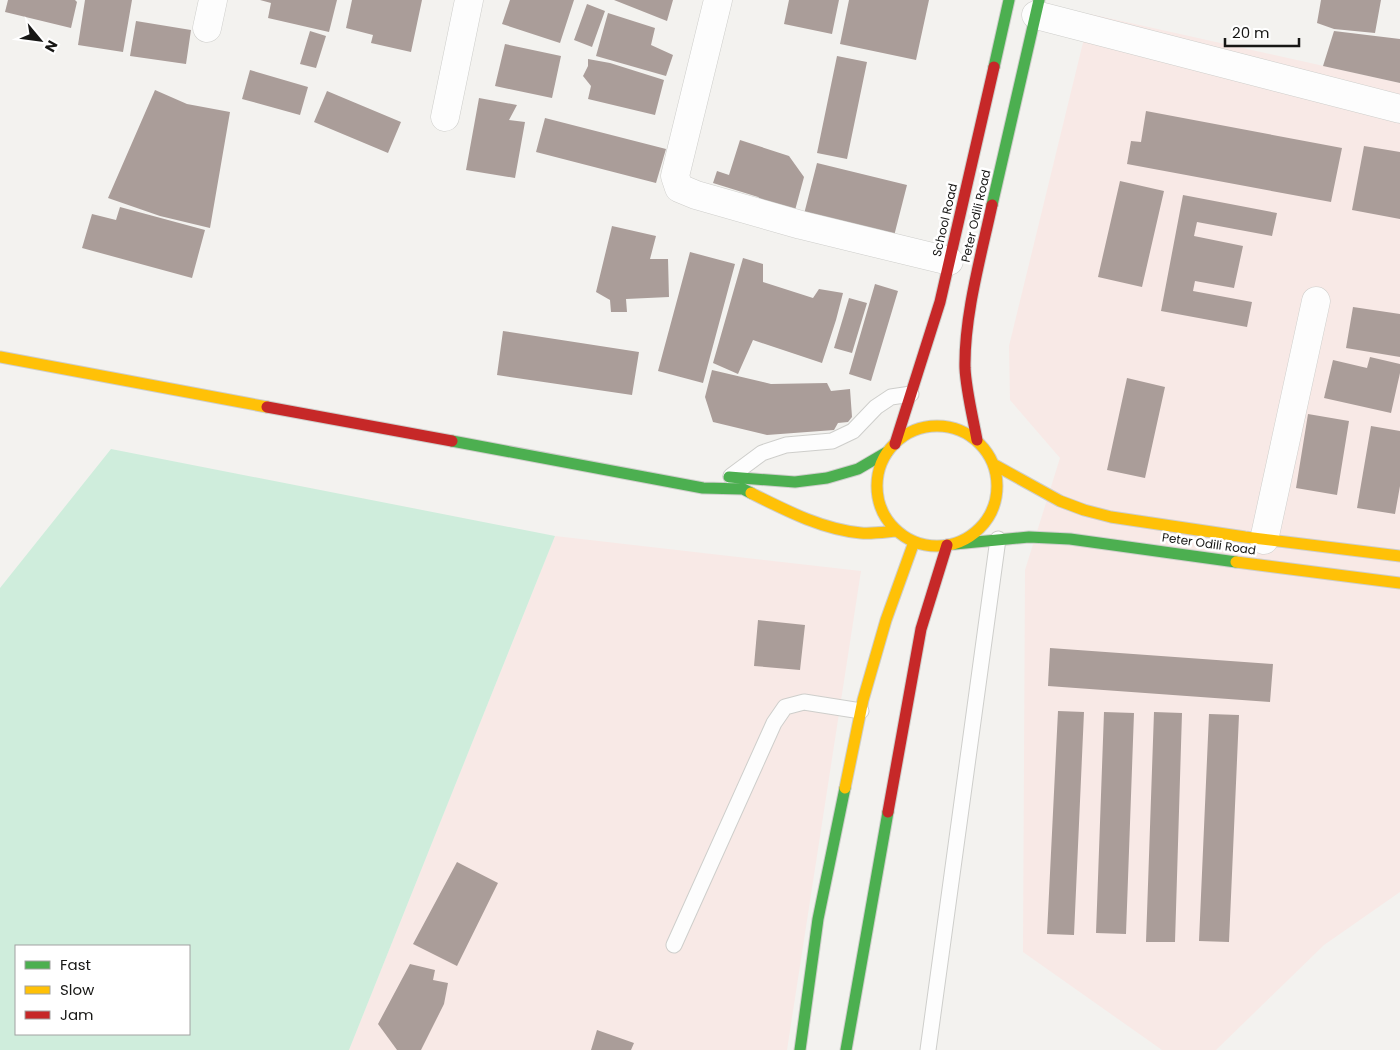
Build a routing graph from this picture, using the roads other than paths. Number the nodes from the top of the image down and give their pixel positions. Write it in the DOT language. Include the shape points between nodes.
graph roads {
  1 [pos="213,0"];
  2 [pos="470,0"];
  3 [pos="718,0"];
  4 [pos="1009,0"];
  5 [pos="1038,7"];
  6 [pos="207,28"];
  7 [pos="1400,109"];
  8 [pos="445,117"];
  9 [pos="949,261"];
  10 [pos="1316,301"];
  11 [pos="0,357"];
  12 [pos="911,394"];
  13 [pos="977,440"];
  14 [pos="895,444"];
  15 [pos="887,452"];
  16 [pos="993,464"];
  17 [pos="731,476"];
  18 [pos="703,488"];
  19 [pos="896,531"];
  20 [pos="998,539"];
  21 [pos="1264,540"];
  22 [pos="914,542"];
  23 [pos="951,544"];
  24 [pos="1400,556"];
  25 [pos="1400,583"];
  26 [pos="861,711"];
  27 [pos="674,945"];
  28 [pos="800,1050"];
  29 [pos="846,1050"];
  30 [pos="928,1050"];
  1 -- 6 [label="street"];
  2 -- 8 [label="street"];
  3 -- 9 [label="street" via="675,176 679,188 801,225"];
  4 -- 9 [label="main road, School Road"];
  5 -- 7 [label="street"];
  5 -- 13 [label="main road, Peter Odili Road" via="988,223 967,335 965,369"];
  9 -- 12 [label="main road, School Road" via="940,302"];
  10 -- 21 [label="street"];
  11 -- 18 [label="main road"];
  12 -- 14 [label="main road, School Road"];
  12 -- 17 [label="lane" via="892,398 876,407 853,431 839,438 786,445 762,453"];
  13 -- 14 [label="main road" via="959,429 938,425 918,429"];
  13 -- 16 [label="main road"];
  14 -- 15 [label="main road"];
  15 -- 17 [label="main road" via="858,469 827,478 795,482"];
  15 -- 19 [label="main road" via="878,472 877,493 883,514"];
  16 -- 21 [label="main road, Peter Odili Road" via="1032,487 1086,511 1126,521"];
  16 -- 23 [label="main road" via="998,484 994,505 984,524 968,538"];
  17 -- 18 [label="main road"];
  18 -- 19 [label="main road" via="742,489 799,516 829,526 861,533"];
  19 -- 22 [label="main road"];
  20 -- 23 [label="main road, Peter Odili Road"];
  20 -- 25 [label="main road, Peter Odili Road" via="1070,538"];
  20 -- 30 [label="lane"];
  21 -- 24 [label="main road, Peter Odili Road"];
  22 -- 23 [label="main road" via="934,547"];
  22 -- 26 [label="main road" via="886,620"];
  23 -- 29 [label="main road" via="921,629"];
  26 -- 27 [label="lane" via="804,702 785,707 774,723"];
  26 -- 28 [label="main road" via="818,919"];
}
